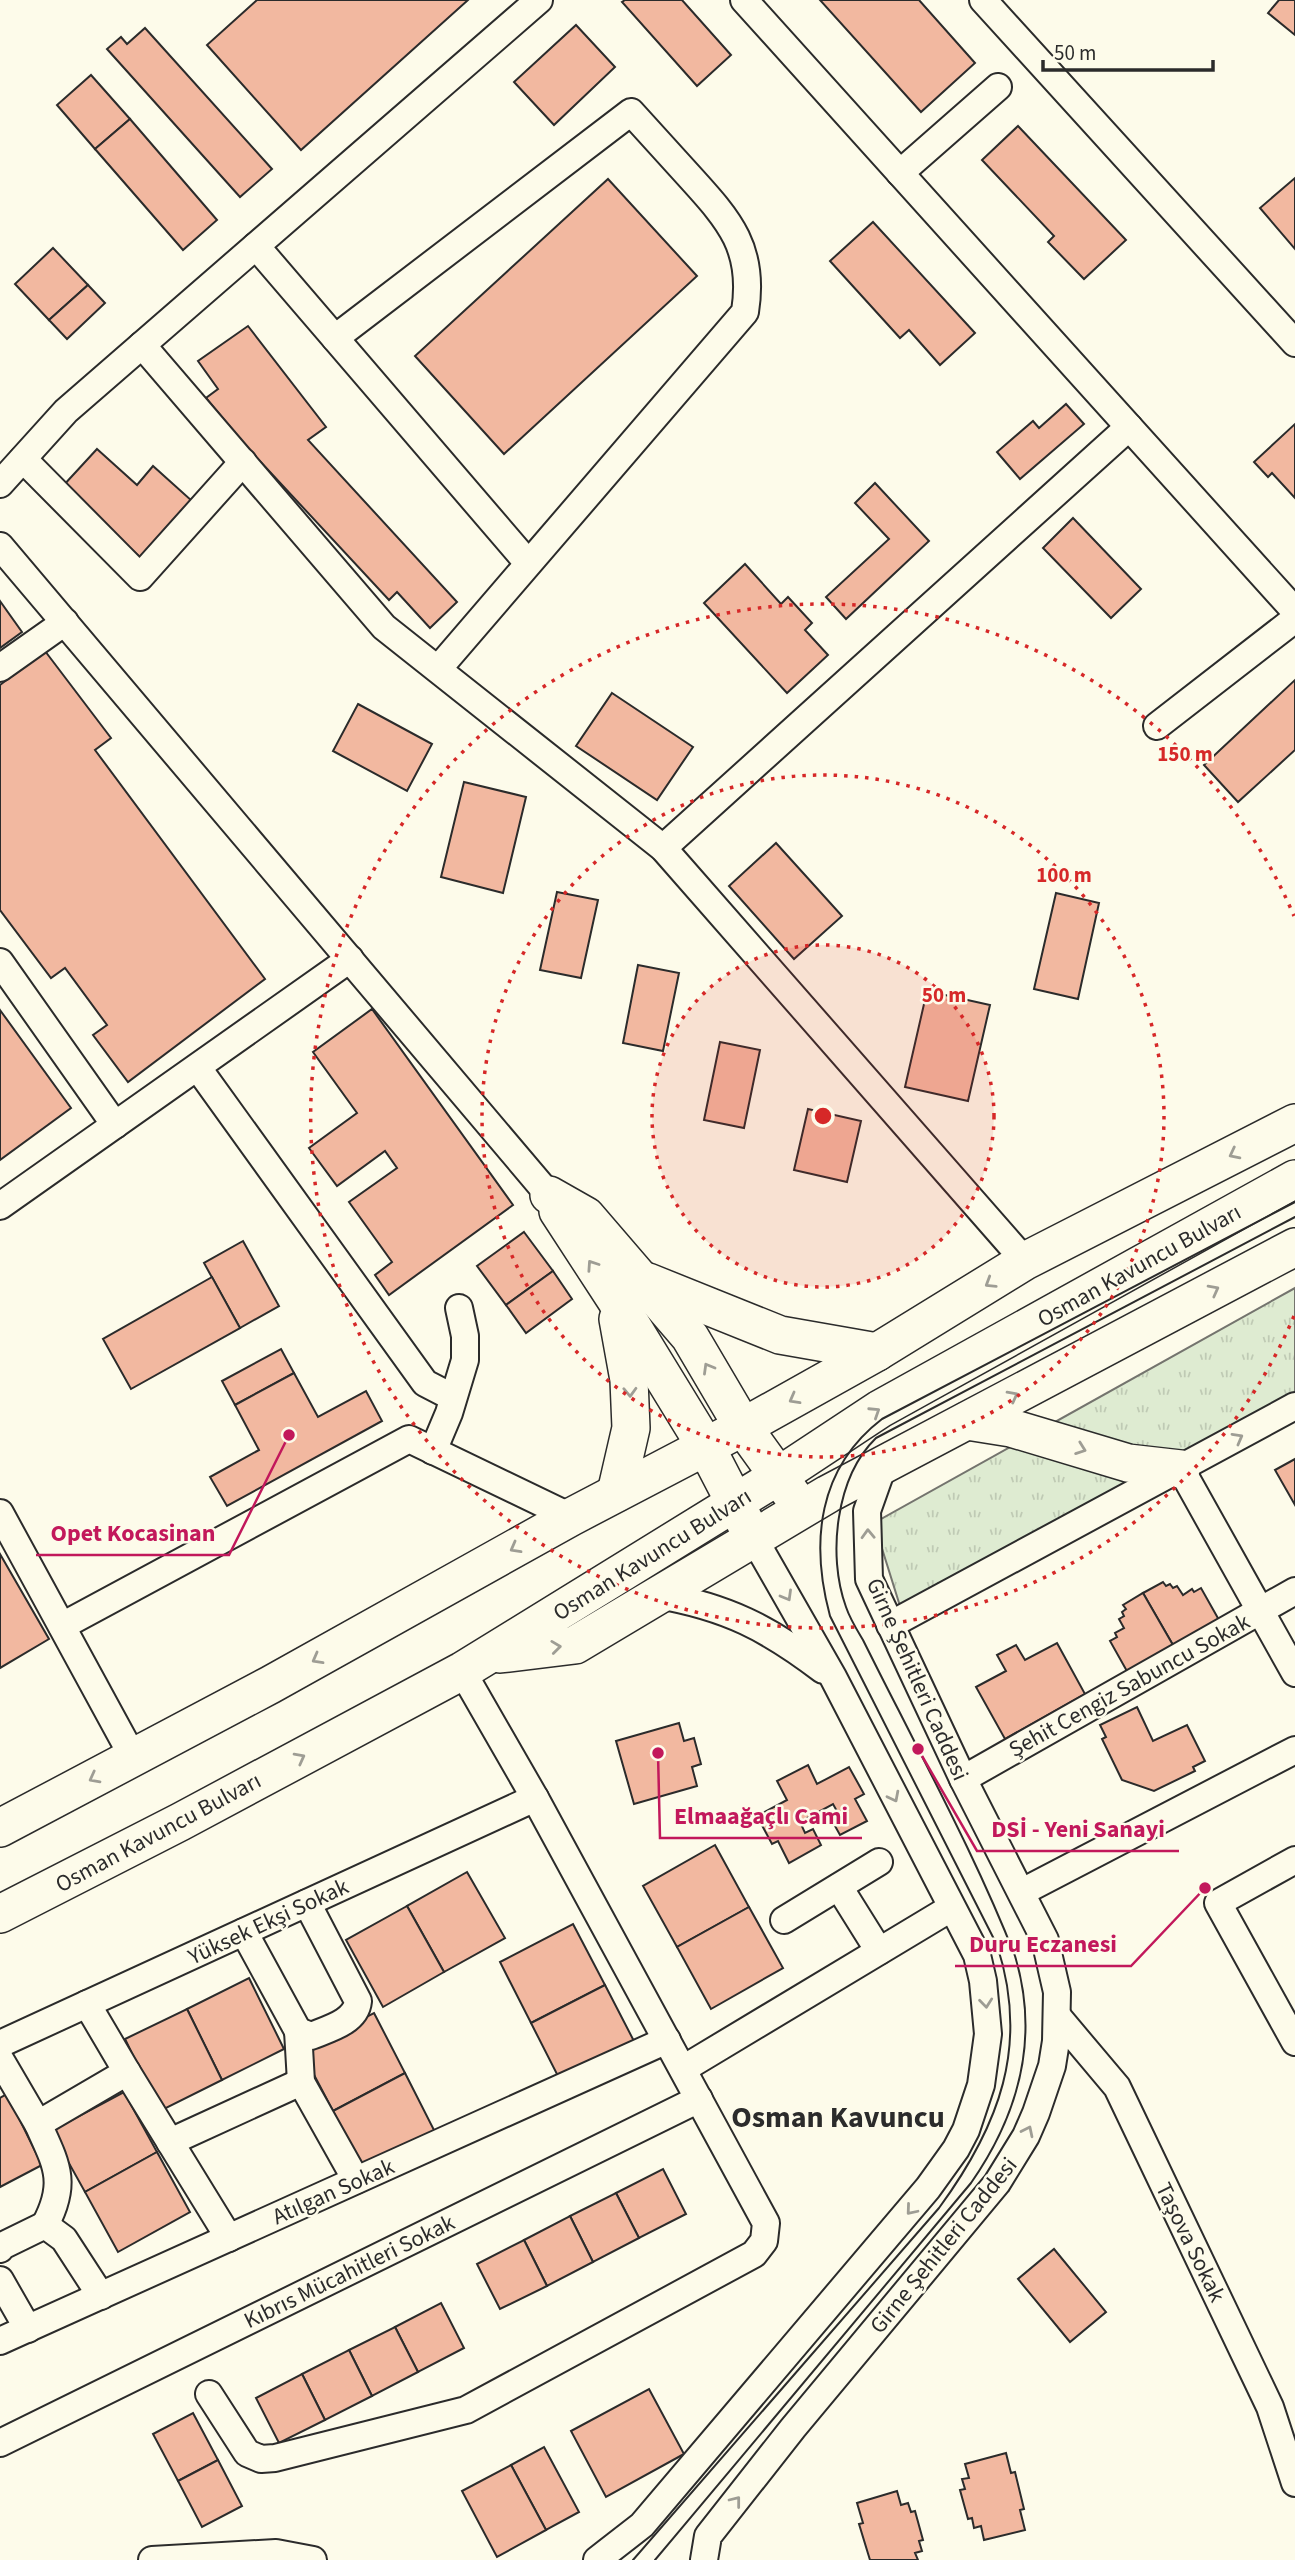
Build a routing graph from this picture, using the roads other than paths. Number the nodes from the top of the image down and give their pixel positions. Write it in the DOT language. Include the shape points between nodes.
graph roads {
  1 [pos="539,0"];
  2 [pos="744,0"];
  3 [pos="983,0"];
  4 [pos="999,87"];
  5 [pos="900,173"];
  6 [pos="256,246"];
  7 [pos="335,338"];
  8 [pos="1295,343"];
  9 [pos="142,345"];
  10 [pos="1129,427"];
  11 [pos="23,458"];
  12 [pos="243,462"];
  13 [pos="0,484"];
  14 [pos="0,546"];
  15 [pos="528,563"];
  16 [pos="1295,611"];
  17 [pos="1295,619"];
  18 [pos="65,622"];
  19 [pos="0,668"];
  20 [pos="438,669"];
  21 [pos="1157,726"];
  22 [pos="663,848"];
  23 [pos="351,959"];
  24 [pos="0,962"];
  25 [pos="203,1074"];
  26 [pos="1295,1123"];
  27 [pos="115,1125"];
  28 [pos="1295,1179"];
  29 [pos="549,1195"];
  30 [pos="0,1206"];
  31 [pos="1295,1247"];
  32 [pos="1026,1261"];
  33 [pos="628,1289"];
  34 [pos="459,1308"];
  35 [pos="877,1352"];
  36 [pos="452,1397"];
  37 [pos="1295,1406"];
  38 [pos="967,1421"];
  39 [pos="743,1427"];
  40 [pos="706,1447"];
  41 [pos="433,1451"];
  42 [pos="884,1463"];
  43 [pos="1181,1469"];
  44 [pos="780,1475"];
  45 [pos="616,1493"];
  46 [pos="735,1503"];
  47 [pos="801,1509"];
  48 [pos="0,1513"];
  49 [pos="571,1517"];
  50 [pos="753,1537"];
  51 [pos="1295,1591"];
  52 [pos="658,1595"];
  53 [pos="1260,1611"];
  54 [pos="890,1625"];
  55 [pos="62,1626"];
  56 [pos="475,1663"];
  57 [pos="1295,1673"];
  58 [pos="833,1677"];
  59 [pos="1295,1750"];
  60 [pos="133,1758"];
  61 [pos="963,1779"];
  62 [pos="535,1798"];
  63 [pos="0,1828"];
  64 [pos="1295,1860"];
  65 [pos="879,1862"];
  66 [pos="839,1887"];
  67 [pos="1022,1892"];
  68 [pos="307,1903"];
  69 [pos="951,1908"];
  70 [pos="0,1914"];
  71 [pos="784,1920"];
  72 [pos="244,1932"];
  73 [pos="879,1951"];
  74 [pos="87,2004"];
  75 [pos="1058,2017"];
  76 [pos="298,2031"];
  77 [pos="667,2040"];
  78 [pos="1295,2042"];
  79 [pos="0,2045"];
  80 [pos="0,2059"];
  81 [pos="683,2069"];
  82 [pos="127,2072"];
  83 [pos="301,2082"];
  84 [pos="699,2099"];
  85 [pos="38,2124"];
  86 [pos="170,2142"];
  87 [pos="356,2180"];
  88 [pos="46,2225"];
  89 [pos="229,2238"];
  90 [pos="0,2249"];
  91 [pos="0,2280"];
  92 [pos="101,2296"];
  93 [pos="28,2329"];
  94 [pos="0,2342"];
  95 [pos="209,2394"];
  96 [pos="0,2444"];
  97 [pos="1295,2483"];
  98 [pos="152,2560"];
  99 [pos="313,2560"];
  100 [pos="597,2560"];
  101 [pos="704,2560"];
  1 -- 6 [label="street"];
  2 -- 5 [label="street"];
  3 -- 8 [label="street"];
  4 -- 5 [label="street"];
  5 -- 10 [label="street"];
  6 -- 7 [label="street"];
  6 -- 9 [label="street"];
  7 -- 15 [label="street"];
  7 -- 15 [label="street" via="631,112 715,204 733,228 745,256 745,312"];
  9 -- 11 [label="street" via="66,411"];
  9 -- 12 [label="street"];
  10 -- 16 [label="street"];
  10 -- 22 [label="street"];
  11 -- 12 [label="street" via="140,578"];
  11 -- 13 [label="street"];
  12 -- 20 [label="street" via="384,627"];
  14 -- 18 [label="street"];
  15 -- 20 [label="street"];
  17 -- 21 [label="street"];
  18 -- 19 [label="street"];
  18 -- 23 [label="street"];
  20 -- 22 [label="street"];
  22 -- 32 [label="street"];
  23 -- 27 [label="street"];
  23 -- 29 [label="street"];
  24 -- 27 [label="street"];
  25 -- 36 [label="street" via="425,1383"];
  26 -- 32 [label="highway, one-way"];
  27 -- 30 [label="street"];
  44 -- 28 [label="highway, Osman Kavuncu Bulvarı, one-way" via="880,1409"];
  33 -- 29 [label="highway, one-way" via="586,1216"];
  38 -- 31 [label="highway, one-way"];
  32 -- 35 [label="highway, one-way"];
  33 -- 35 [label="highway" via="780,1335"];
  39 -- 33 [label="highway, one-way" via="690,1337"];
  33 -- 40 [label="highway"];
  33 -- 45 [label="highway, one-way" via="618,1329 629,1380 631,1428"];
  34 -- 36 [label="street" via="465,1360"];
  35 -- 39 [label="highway, one-way"];
  36 -- 41 [label="street"];
  43 -- 37 [label="street, one-way"];
  38 -- 42 [label="highway"];
  38 -- 43 [label="highway, one-way" via="1128,1463"];
  39 -- 40 [label="highway"];
  39 -- 44 [label="highway"];
  40 -- 45 [label="highway"];
  40 -- 46 [label="highway"];
  41 -- 49 [label="street"];
  41 -- 55 [label="street" via="409,1440"];
  42 -- 47 [label="highway"];
  54 -- 42 [label="street, Girne Şehitleri Caddesi, one-way" via="869,1579 867,1511"];
  43 -- 53 [label="street"];
  43 -- 54 [label="street"];
  44 -- 46 [label="highway, Osman Kavuncu Bulvarı"];
  44 -- 47 [label="highway"];
  45 -- 49 [label="highway"];
  46 -- 50 [label="highway"];
  46 -- 56 [label="highway, Osman Kavuncu Bulvarı"];
  47 -- 50 [label="highway"];
  48 -- 55 [label="street"];
  49 -- 60 [label="highway, one-way"];
  50 -- 52 [label="highway"];
  50 -- 58 [label="street, Girne Şehitleri Caddesi, one-way"];
  51 -- 53 [label="street, Şehit Cengiz Sabuncu Sokak"];
  56 -- 52 [label="highway, one-way" via="575,1645"];
  52 -- 58 [label="street" via="699,1602 770,1632"];
  53 -- 57 [label="street"];
  53 -- 61 [label="street, Şehit Cengiz Sabuncu Sokak"];
  54 -- 61 [label="street, Girne Şehitleri Caddesi"];
  55 -- 60 [label="street"];
  56 -- 62 [label="street"];
  70 -- 56 [label="highway, Osman Kavuncu Bulvarı, one-way"];
  58 -- 69 [label="street, Girne Şehitleri Caddesi, one-way"];
  59 -- 67 [label="street"];
  60 -- 63 [label="highway, one-way"];
  61 -- 67 [label="street, Girne Şehitleri Caddesi"];
  62 -- 68 [label="street, Yüksek Ekşi Sokak"];
  62 -- 77 [label="street"];
  64 -- 78 [label="street" via="1218,1903"];
  65 -- 66 [label="street"];
  66 -- 71 [label="street"];
  66 -- 73 [label="street"];
  67 -- 75 [label="street, Girne Şehitleri Caddesi" via="1045,1940"];
  68 -- 72 [label="street, Yüksek Ekşi Sokak"];
  68 -- 76 [label="street" via="358,2007 352,2016 311,2036"];
  69 -- 73 [label="street"];
  69 -- 100 [label="street, Girne Şehitleri Caddesi, one-way" via="977,1955 988,2034 978,2097 956,2149 911,2209 642,2525"];
  72 -- 74 [label="street, Yüksek Ekşi Sokak"];
  72 -- 76 [label="street"];
  73 -- 81 [label="street"];
  74 -- 79 [label="street, Yüksek Ekşi Sokak"];
  74 -- 82 [label="street"];
  75 -- 97 [label="street, Taşova Sokak" via="1117,2087 1270,2407"];
  101 -- 75 [label="street, Girne Şehitleri Caddesi, one-way" via="708,2536 1013,2159 1045,2090"];
  76 -- 83 [label="street"];
  77 -- 81 [label="street"];
  77 -- 87 [label="street, Atılgan Sokak"];
  80 -- 85 [label="street"];
  81 -- 84 [label="street"];
  82 -- 85 [label="street"];
  82 -- 86 [label="street"];
  83 -- 86 [label="street"];
  83 -- 87 [label="street"];
  84 -- 95 [label="street" via="766,2223 764,2241 754,2254 466,2410 261,2459 247,2453"];
  84 -- 96 [label="street, Kıbrıs Mücahitleri Sokak"];
  85 -- 88 [label="street" via="57,2166 57,2197"];
  86 -- 89 [label="street"];
  87 -- 89 [label="street, Atılgan Sokak"];
  88 -- 90 [label="street"];
  88 -- 92 [label="street" via="64,2239"];
  89 -- 92 [label="street, Atılgan Sokak"];
  91 -- 93 [label="street"];
  92 -- 93 [label="street, Atılgan Sokak"];
  93 -- 94 [label="street, Atılgan Sokak"];
  98 -- 99 [label="street" via="276,2553"];
}
